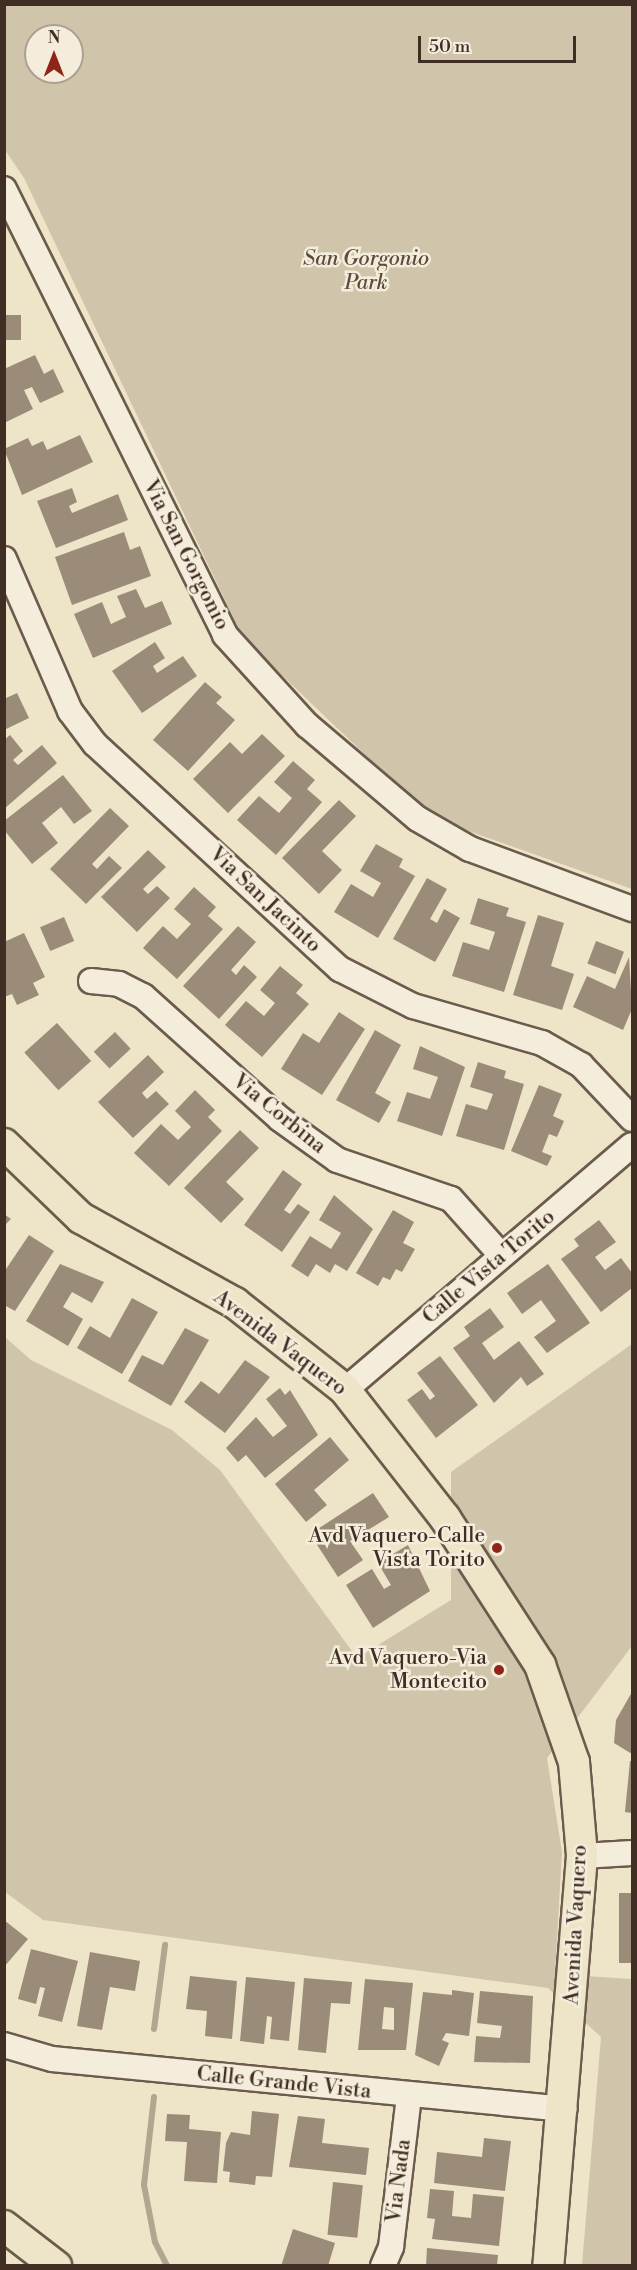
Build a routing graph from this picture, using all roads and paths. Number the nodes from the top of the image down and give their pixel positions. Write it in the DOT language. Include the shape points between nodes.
graph roads {
  1 [pos="4,189"];
  2 [pos="4,559"];
  3 [pos="633,909"];
  4 [pos="91,981"];
  5 [pos="633,1119"];
  6 [pos="4,1144"];
  7 [pos="633,1145"];
  8 [pos="502,1256"];
  9 [pos="345,1390"];
  10 [pos="633,1853"];
  11 [pos="582,1856"];
  12 [pos="4,2045"];
  13 [pos="409,2095"];
  14 [pos="565,2109"];
  15 [pos="4,2226"];
  16 [pos="56,2265"];
  17 [pos="382,2265"];
  18 [pos="548,2265"];
  1 -- 3 [label="street, Via San Gorgonio" via="225,635 307,726 418,819 470,849"];
  2 -- 5 [label="street, Via San Jacinto" via="70,711 95,744 340,969 413,1006 542,1043 581,1065"];
  4 -- 8 [label="street, Via Corbina" via="119,984 143,996 280,1119 337,1160 451,1199"];
  6 -- 9 [label="main road, Avenida Vaquero" via="81,1218 235,1303"];
  7 -- 8 [label="street, Calle Vista Torito"];
  8 -- 9 [label="street, Calle Vista Torito"];
  9 -- 11 [label="main road, Avenida Vaquero" via="445,1518 540,1665 574,1762"];
  10 -- 11 [label="street"];
  11 -- 14 [label="main road, Avenida Vaquero"];
  12 -- 13 [label="street, Calle Grande Vista" via="52,2059"];
  13 -- 14 [label="street, Calle Grande Vista"];
  13 -- 17 [label="street, Via Nada" via="391,2247"];
  14 -- 18 [label="main road, Avenida Vaquero"];
  15 -- 16 [label="main road"];
}
